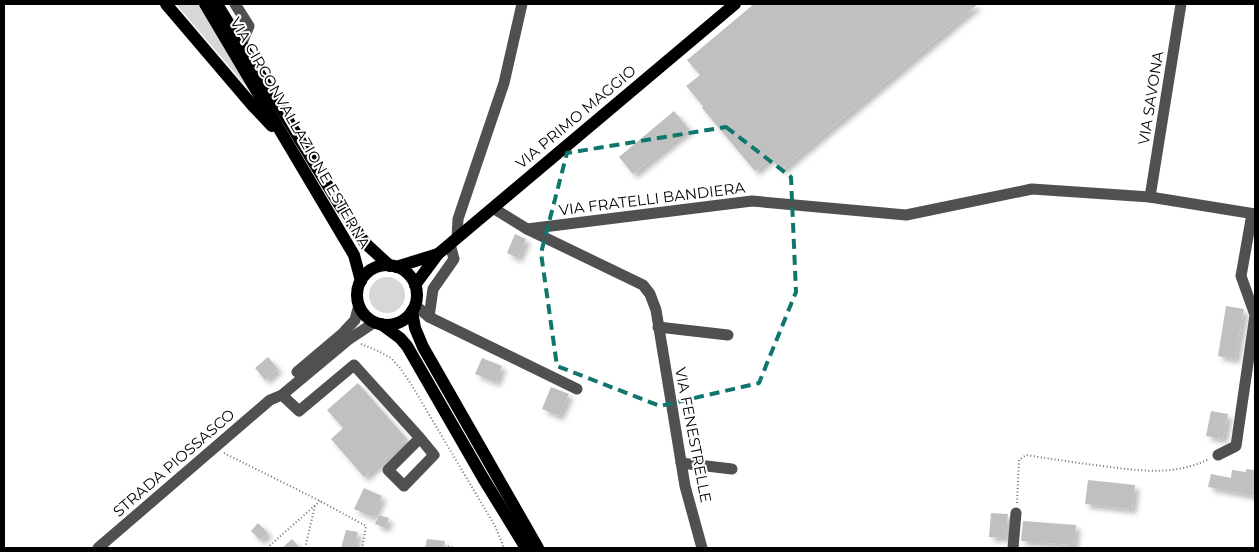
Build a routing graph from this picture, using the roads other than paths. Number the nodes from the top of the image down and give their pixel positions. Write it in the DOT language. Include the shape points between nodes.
graph roads {
  1 [pos="166,4"];
  2 [pos="205,4"];
  3 [pos="217,4"];
  4 [pos="235,4"];
  5 [pos="522,4"];
  6 [pos="734,4"];
  7 [pos="1181,4"];
  8 [pos="241,45"];
  9 [pos="291,138"];
  10 [pos="1150,197"];
  11 [pos="493,208"];
  12 [pos="1253,214"];
  13 [pos="526,229"];
  14 [pos="453,241"];
  15 [pos="438,254"];
  16 [pos="393,266"];
  17 [pos="361,281"];
  18 [pos="415,286"];
  19 [pos="359,305"];
  20 [pos="414,308"];
  21 [pos="429,317"];
  22 [pos="378,323"];
  23 [pos="658,326"];
  24 [pos="728,335"];
  25 [pos="577,388"];
  26 [pos="282,395"];
  27 [pos="270,400"];
  28 [pos="420,438"];
  29 [pos="1218,455"];
  30 [pos="681,463"];
  31 [pos="732,469"];
  32 [pos="1016,513"];
  33 [pos="98,548"];
  34 [pos="526,548"];
  35 [pos="538,548"];
  36 [pos="702,548"];
  37 [pos="1013,548"];
  1 -- 9 [label="main road" via="253,106"];
  2 -- 9 [label="main road, VIA CIRCONVALLAZIONE ESTERNA"];
  3 -- 8 [label="main road, VIA CIRCONVALLAZIONE ESTERNA"];
  4 -- 8 [label="street, VIA CIRCONVALLAZIONE ESTERNA" via="249,26"];
  5 -- 14 [label="street" via="504,84"];
  6 -- 11 [label="main road, VIA PRIMO MAGGIO"];
  7 -- 10 [label="street, VIA SAVONA"];
  8 -- 9 [label="main road, VIA CIRCONVALLAZIONE ESTERNA"];
  9 -- 16 [label="main road, VIA CIRCONVALLAZIONE ESTERNA" via="365,242"];
  9 -- 17 [label="main road, VIA CIRCONVALLAZIONE ESTERNA" via="354,255"];
  10 -- 12 [label="street, VIA FRATELLI BANDIERA"];
  10 -- 13 [label="street, VIA FRATELLI BANDIERA" via="1032,189 906,215 752,201"];
  11 -- 13 [label="street, VIA FENESTRELLE"];
  11 -- 14 [label="main road, VIA PRIMO MAGGIO"];
  12 -- 29 [label="street" via="1241,276 1255,314 1236,446"];
  13 -- 23 [label="street, VIA FENESTRELLE" via="643,285 656,310"];
  14 -- 15 [label="main road, VIA PRIMO MAGGIO"];
  14 -- 21 [label="street" via="454,259 432,289"];
  15 -- 16 [label="main road, VIA PRIMO MAGGIO"];
  15 -- 18 [label="main road, VIA PRIMO MAGGIO"];
  16 -- 17 [label="main road" via="374,269"];
  16 -- 18 [label="main road" via="410,276"];
  17 -- 19 [label="main road"];
  18 -- 20 [label="main road"];
  19 -- 22 [label="main road" via="364,314"];
  19 -- 27 [label="street, STRADA PIOSSASCO" via="355,320 342,334 275,391"];
  20 -- 21 [label="street"];
  20 -- 22 [label="main road" via="400,322"];
  20 -- 35 [label="main road" via="415,328 423,347"];
  21 -- 25 [label="street"];
  22 -- 26 [label="street, STRADA PIOSSASCO" via="348,340"];
  22 -- 34 [label="main road" via="407,346"];
  23 -- 24 [label="street"];
  23 -- 30 [label="street, VIA FENESTRELLE"];
  26 -- 27 [label="street, STRADA PIOSSASCO"];
  26 -- 28 [label="street" via="299,411 354,365"];
  27 -- 33 [label="street, STRADA PIOSSASCO"];
  30 -- 31 [label="street"];
  30 -- 36 [label="street, VIA FENESTRELLE"];
  32 -- 37 [label="street"];
}
